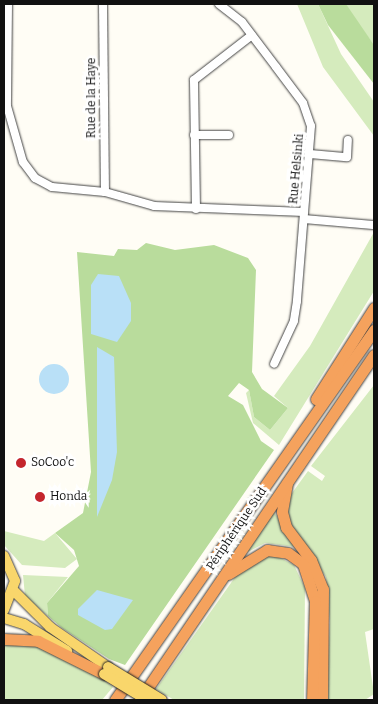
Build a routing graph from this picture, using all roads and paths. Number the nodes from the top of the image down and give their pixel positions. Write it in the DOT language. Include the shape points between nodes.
graph roads {
  1 [pos="8,4"];
  2 [pos="103,4"];
  3 [pos="219,4"];
  4 [pos="252,34"];
  5 [pos="194,134"];
  6 [pos="229,135"];
  7 [pos="348,140"];
  8 [pos="310,154"];
  9 [pos="104,192"];
  10 [pos="196,209"];
  11 [pos="304,216"];
  12 [pos="373,225"];
  13 [pos="374,308"];
  14 [pos="374,330"];
  15 [pos="374,355"];
  16 [pos="374,363"];
  17 [pos="274,364"];
  18 [pos="361,374"];
  19 [pos="311,419"];
  20 [pos="288,479"];
  21 [pos="4,556"];
  22 [pos="216,585"];
  23 [pos="14,591"];
  24 [pos="4,610"];
  25 [pos="4,618"];
  26 [pos="4,639"];
  27 [pos="106,670"];
  28 [pos="116,700"];
  29 [pos="139,700"];
  30 [pos="147,700"];
  31 [pos="162,700"];
  32 [pos="312,700"];
  33 [pos="322,700"];
  1 -- 9 [label="street" via="6,98 23,162 46,184"];
  2 -- 9 [label="street, Rue de la Haye"];
  3 -- 4 [label="street, Rue Helsinki"];
  4 -- 5 [label="street" via="194,80"];
  4 -- 8 [label="street, Rue Helsinki" via="303,103 311,126"];
  5 -- 6 [label="street"];
  5 -- 10 [label="street"];
  7 -- 8 [label="street" via="347,157"];
  8 -- 11 [label="street, Rue Helsinki"];
  9 -- 10 [label="street" via="154,206"];
  10 -- 11 [label="street"];
  11 -- 12 [label="street"];
  11 -- 17 [label="street, Rue Helsinki" via="294,321"];
  13 -- 19 [label="highway" via="315,401"];
  14 -- 19 [label="highway, Périphérique Sud"];
  15 -- 18 [label="highway"];
  16 -- 18 [label="highway"];
  18 -- 20 [label="highway, Périphérique Sud"];
  19 -- 28 [label="highway, Périphérique Sud"];
  20 -- 22 [label="highway, Périphérique Sud"];
  20 -- 33 [label="highway" via="282,512 286,527 311,560 323,589"];
  21 -- 23 [label="main road" via="12,569"];
  22 -- 29 [label="highway, Périphérique Sud"];
  22 -- 32 [label="highway" via="252,555 267,550 288,552 303,564 315,601"];
  23 -- 24 [label="main road"];
  23 -- 27 [label="main road" via="50,627"];
  25 -- 27 [label="main road" via="24,624"];
  26 -- 27 [label="highway" via="38,641"];
  27 -- 30 [label="main road, bridge"];
  27 -- 31 [label="main road, bridge"];
}
